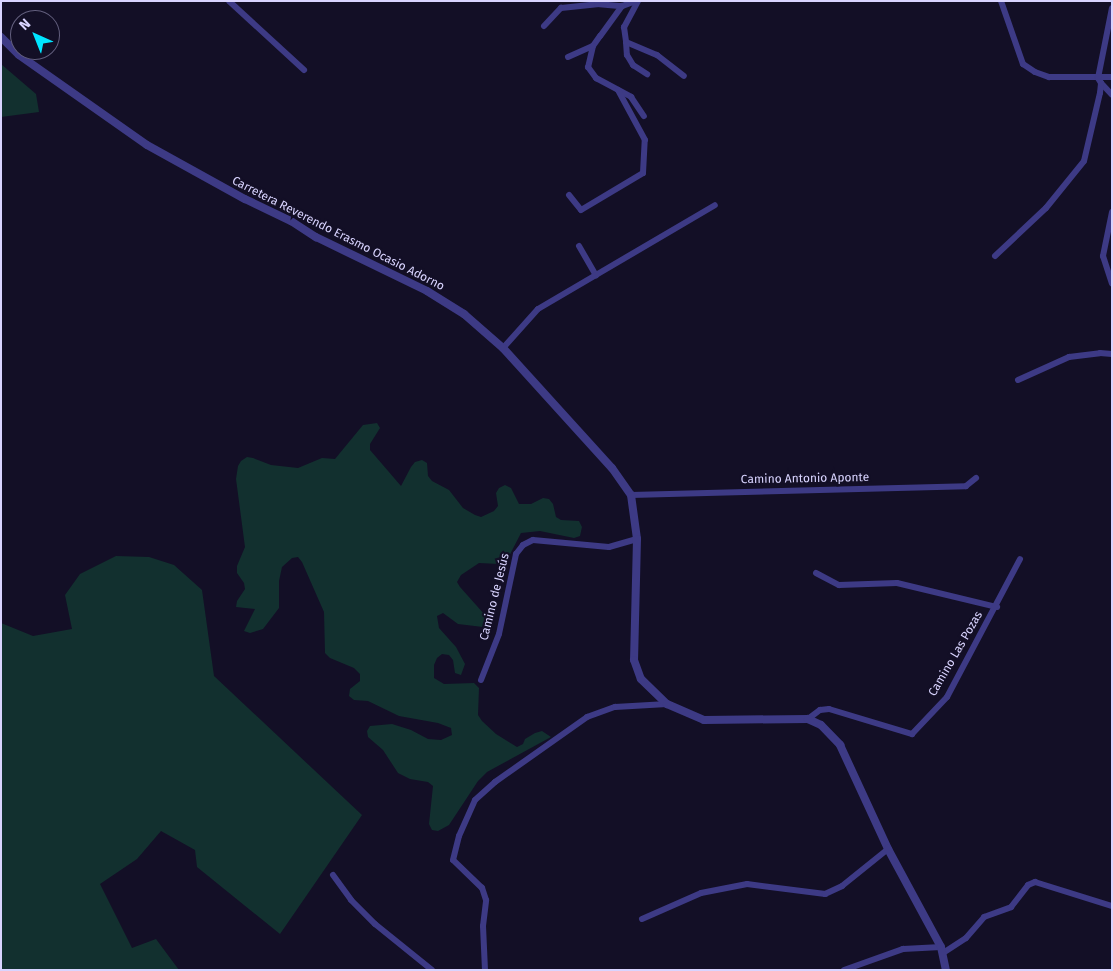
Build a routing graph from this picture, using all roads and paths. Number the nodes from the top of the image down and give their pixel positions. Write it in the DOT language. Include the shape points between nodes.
graph roads {
  1 [pos="229,1"];
  2 [pos="637,1"];
  3 [pos="1001,1"];
  4 [pos="622,6"];
  5 [pos="1112,8"];
  6 [pos="544,26"];
  7 [pos="1,37"];
  8 [pos="626,42"];
  9 [pos="594,46"];
  10 [pos="568,56"];
  11 [pos="304,70"];
  12 [pos="647,74"];
  13 [pos="684,76"];
  14 [pos="1112,77"];
  15 [pos="1099,80"];
  16 [pos="618,90"];
  17 [pos="1112,95"];
  18 [pos="644,116"];
  19 [pos="569,195"];
  20 [pos="715,205"];
  21 [pos="1112,212"];
  22 [pos="579,246"];
  23 [pos="995,256"];
  24 [pos="596,275"];
  25 [pos="1112,284"];
  26 [pos="503,348"];
  27 [pos="1112,354"];
  28 [pos="1018,380"];
  29 [pos="976,478"];
  30 [pos="631,495"];
  31 [pos="638,539"];
  32 [pos="1020,559"];
  33 [pos="816,573"];
  34 [pos="997,607"];
  35 [pos="481,680"];
  36 [pos="667,704"];
  37 [pos="808,719"];
  38 [pos="888,849"];
  39 [pos="333,875"];
  40 [pos="1112,906"];
  41 [pos="642,919"];
  42 [pos="942,950"];
  43 [pos="432,970"];
  44 [pos="485,970"];
  45 [pos="844,970"];
  46 [pos="946,970"];
  1 -- 11 [label="street"];
  2 -- 4 [label="street"];
  2 -- 8 [label="street" via="624,27"];
  3 -- 15 [label="street" via="1023,64 1049,77"];
  4 -- 6 [label="street" via="598,4 561,8"];
  4 -- 9 [label="street"];
  5 -- 15 [label="street"];
  7 -- 26 [label="street, Carretera Reverendo Erasmo Ocasio Adorno" via="18,55 147,145 244,199 291,220 316,237 428,291 464,314"];
  8 -- 12 [label="street" via="627,55 633,65"];
  8 -- 13 [label="street" via="657,55"];
  9 -- 10 [label="street"];
  9 -- 16 [label="street" via="588,67 596,78"];
  14 -- 15 [label="street"];
  15 -- 17 [label="street"];
  15 -- 23 [label="street" via="1084,161 1046,208"];
  16 -- 18 [label="street" via="631,97"];
  16 -- 19 [label="street" via="645,140 643,173 581,210"];
  20 -- 24 [label="street"];
  21 -- 25 [label="street" via="1103,256"];
  22 -- 24 [label="street"];
  24 -- 26 [label="street" via="538,309"];
  26 -- 30 [label="street, Carretera Reverendo Erasmo Ocasio Adorno" via="612,468"];
  27 -- 28 [label="street" via="1069,357"];
  29 -- 30 [label="street, Camino Antonio Aponte" via="966,486"];
  30 -- 31 [label="street, Carretera Reverendo Erasmo Ocasio Adorno"];
  31 -- 35 [label="street, Camino de Jesús" via="609,547 533,540 523,545 516,554 499,634"];
  31 -- 36 [label="street, Carretera Reverendo Erasmo Ocasio Adorno" via="634,660 641,678"];
  32 -- 34 [label="street, Camino Las Pozas"];
  33 -- 34 [label="street" via="839,586 897,583"];
  34 -- 37 [label="street, Camino Las Pozas" via="947,697 912,734 829,709 820,710"];
  36 -- 37 [label="street, Carretera Reverendo Erasmo Ocasio Adorno" via="704,720"];
  36 -- 44 [label="street" via="615,707 587,717 495,782 475,800 459,836 453,860 482,888 486,900 483,926"];
  37 -- 38 [label="street" via="822,725 840,745"];
  38 -- 41 [label="street" via="842,886 825,894 747,884 701,893"];
  38 -- 42 [label="street"];
  39 -- 43 [label="street" via="350,900 375,924"];
  40 -- 42 [label="street" via="1035,882 1028,885 1011,907 984,917 966,938"];
  42 -- 45 [label="street" via="903,949"];
  42 -- 46 [label="street"];
}
